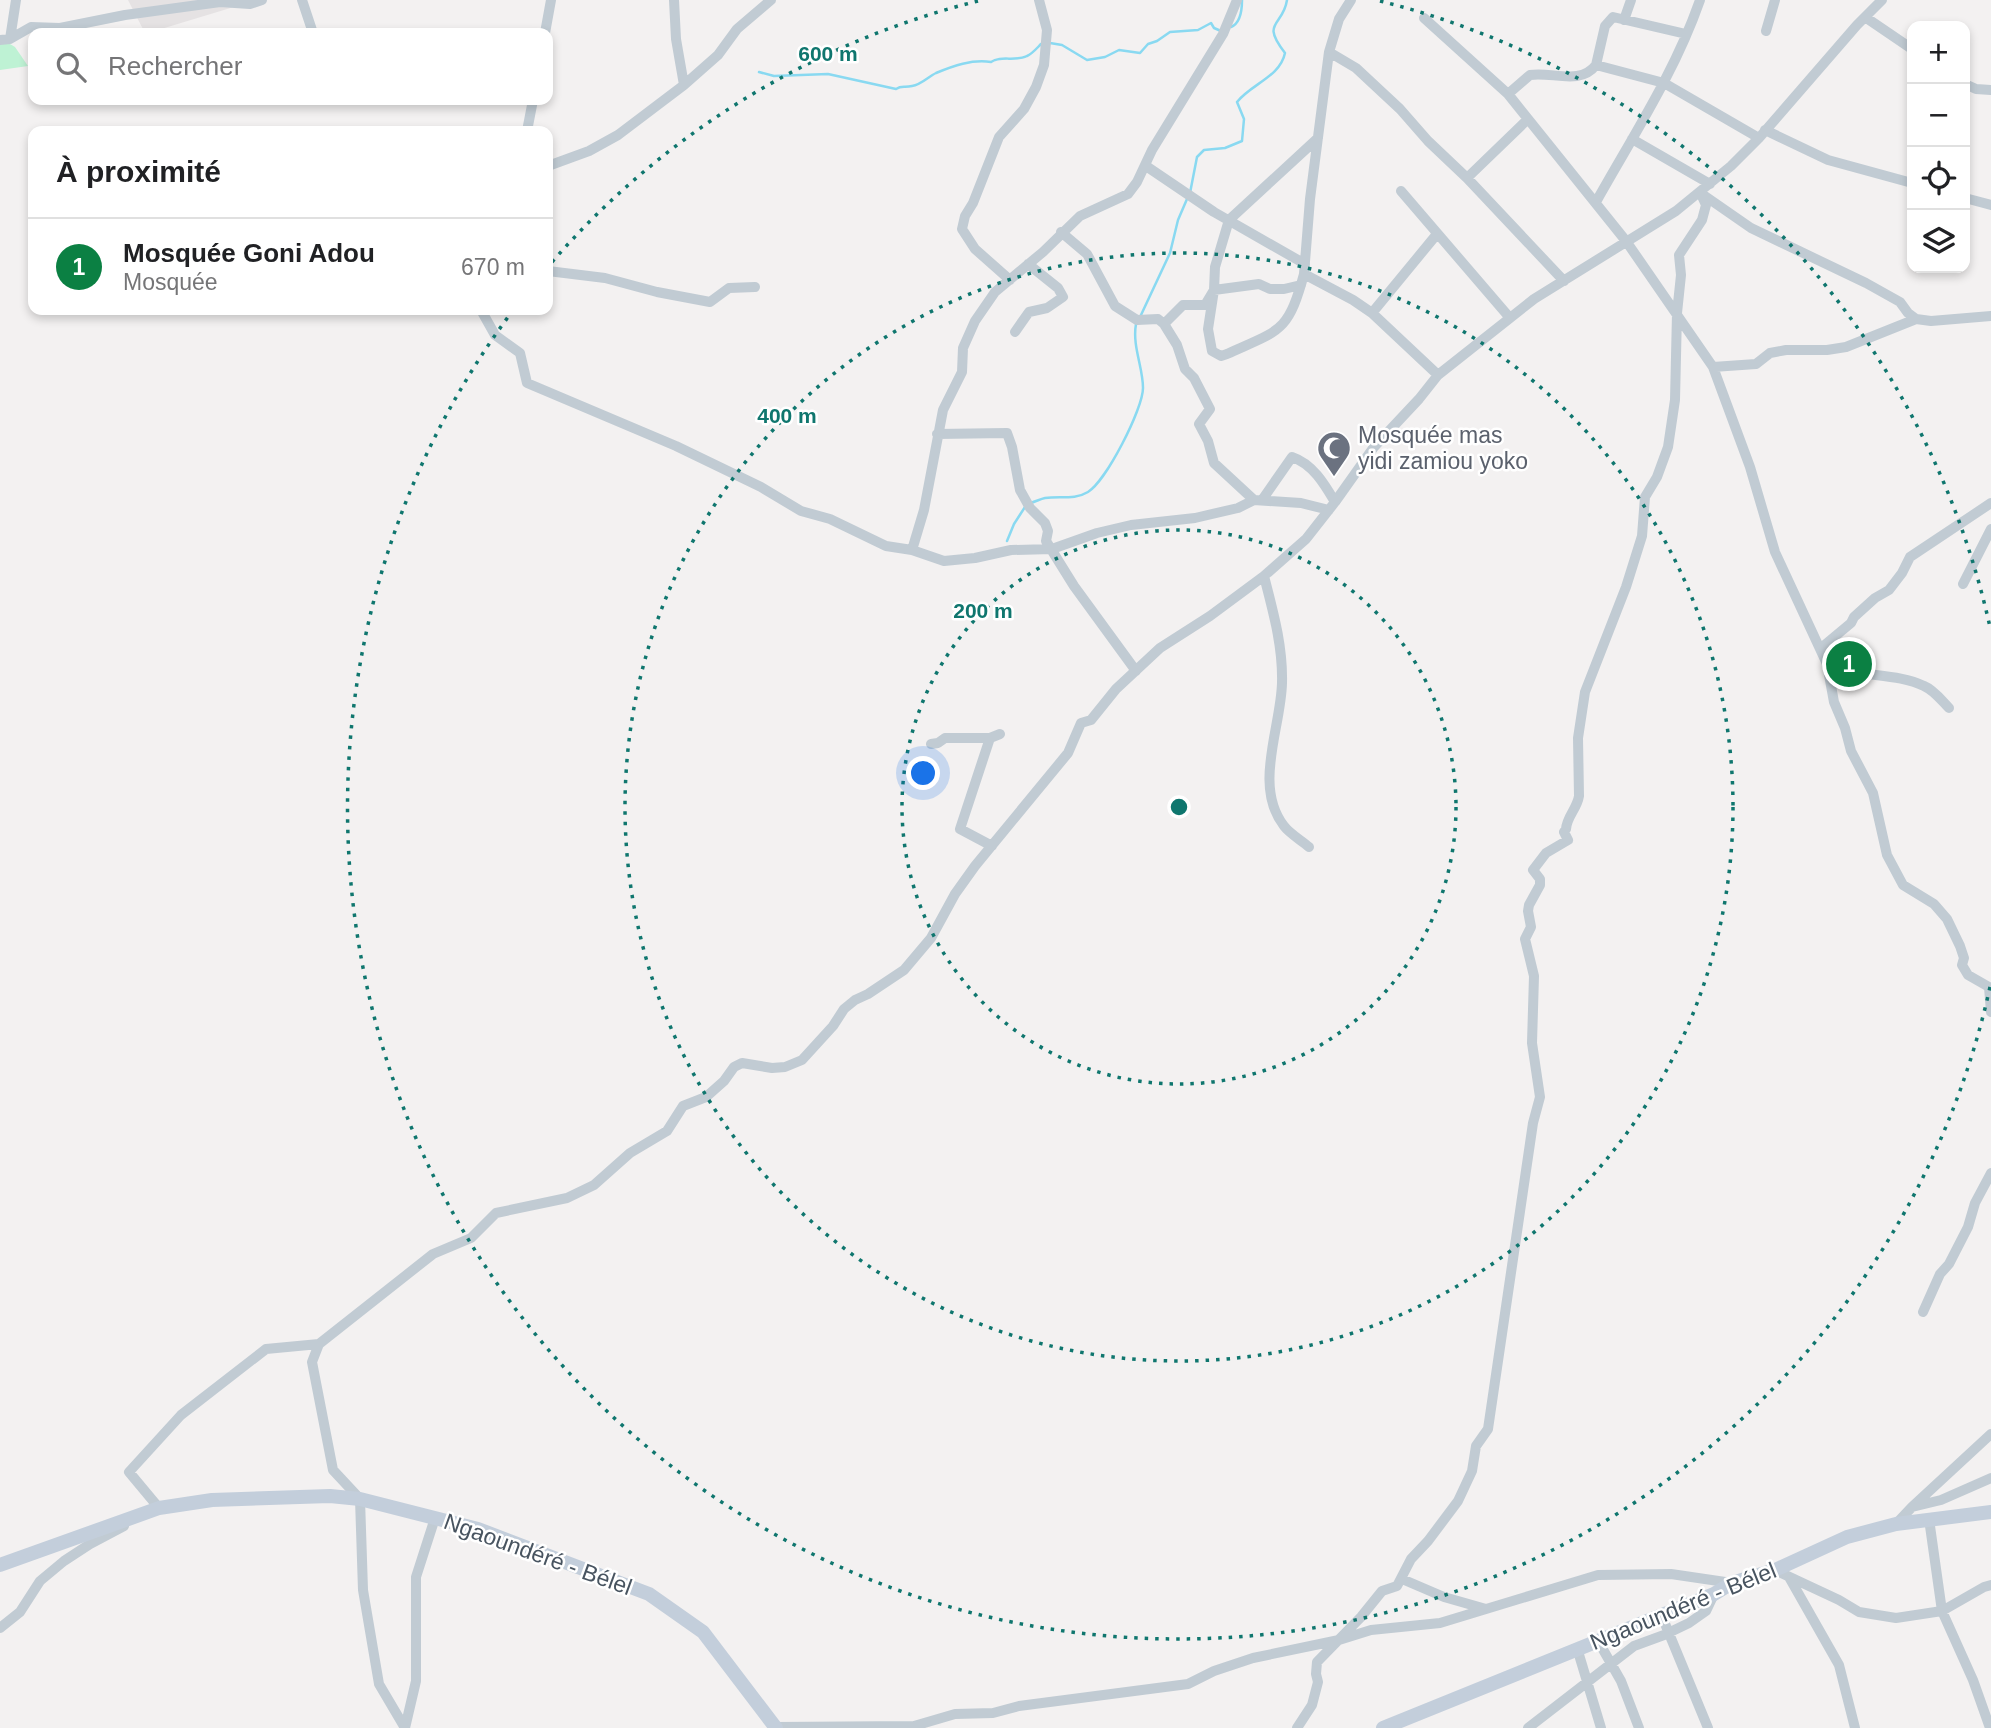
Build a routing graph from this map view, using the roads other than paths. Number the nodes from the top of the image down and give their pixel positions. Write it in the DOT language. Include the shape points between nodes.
graph roads {
  1 [pos="16,0"];
  2 [pos="262,0"];
  3 [pos="302,0"];
  4 [pos="551,0"];
  5 [pos="674,0"];
  6 [pos="771,0"];
  7 [pos="1039,0"];
  8 [pos="1237,0"];
  9 [pos="1350,0"];
  10 [pos="1631,0"];
  11 [pos="1700,0"];
  12 [pos="1775,0"];
  13 [pos="1882,0"];
  14 [pos="1865,17"];
  15 [pos="1424,18"];
  16 [pos="1624,20"];
  17 [pos="28,28"];
  18 [pos="29,28"];
  19 [pos="60,28"];
  20 [pos="60,28"];
  21 [pos="311,28"];
  22 [pos="546,28"];
  23 [pos="1766,32"];
  24 [pos="1686,34"];
  25 [pos="5,40"];
  26 [pos="1907,46"];
  27 [pos="1329,52"];
  28 [pos="1596,65"];
  29 [pos="1664,83"];
  30 [pos="684,85"];
  31 [pos="1970,86"];
  32 [pos="1991,90"];
  33 [pos="1508,94"];
  34 [pos="532,105"];
  35 [pos="1528,119"];
  36 [pos="528,126"];
  37 [pos="1762,134"];
  38 [pos="1318,138"];
  39 [pos="1632,139"];
  40 [pos="553,164"];
  41 [pos="1146,166"];
  42 [pos="1467,178"];
  43 [pos="1907,182"];
  44 [pos="1710,184"];
  45 [pos="1401,191"];
  46 [pos="1700,192"];
  47 [pos="1970,199"];
  48 [pos="1596,202"];
  49 [pos="1991,205"];
  50 [pos="1229,220"];
  51 [pos="1061,232"];
  52 [pos="1437,234"];
  53 [pos="1626,241"];
  54 [pos="1028,264"];
  55 [pos="1304,269"];
  56 [pos="553,272"];
  57 [pos="1010,280"];
  58 [pos="1564,281"];
  59 [pos="1301,285"];
  60 [pos="755,287"];
  61 [pos="1214,290"];
  62 [pos="1372,313"];
  63 [pos="1677,313"];
  64 [pos="484,315"];
  65 [pos="1991,316"];
  66 [pos="1510,318"];
  67 [pos="1916,319"];
  68 [pos="1164,324"];
  69 [pos="1015,332"];
  70 [pos="1713,367"];
  71 [pos="1438,375"];
  72 [pos="937,434"];
  73 [pos="1258,500"];
  74 [pos="1991,503"];
  75 [pos="1332,506"];
  76 [pos="1991,529"];
  77 [pos="912,550"];
  78 [pos="1052,550"];
  79 [pos="1264,576"];
  80 [pos="1963,584"];
  81 [pos="1821,648"];
  82 [pos="1827,664"];
  83 [pos="1136,671"];
  84 [pos="1949,708"];
  85 [pos="930,744"];
  86 [pos="992,846"];
  87 [pos="1309,847"];
  88 [pos="1991,1012"];
  89 [pos="1991,1173"];
  90 [pos="1923,1312"];
  91 [pos="319,1344"];
  92 [pos="1991,1434"];
  93 [pos="1991,1478"];
  94 [pos="360,1499"];
  95 [pos="1912,1507"];
  96 [pos="159,1508"];
  97 [pos="1991,1512"];
  98 [pos="435,1517"];
  99 [pos="1929,1520"];
  100 [pos="1896,1524"];
  101 [pos="0,1565"];
  102 [pos="1775,1570"];
  103 [pos="1789,1577"];
  104 [pos="1402,1579"];
  105 [pos="1732,1583"];
  106 [pos="1991,1585"];
  107 [pos="1714,1594"];
  108 [pos="1486,1609"];
  109 [pos="1942,1611"];
  110 [pos="1661,1614"];
  111 [pos="0,1628"];
  112 [pos="1669,1633"];
  113 [pos="1597,1639"];
  114 [pos="1339,1640"];
  115 [pos="1577,1648"];
  116 [pos="1611,1663"];
  117 [pos="1587,1682"];
  118 [pos="405,1728"];
  119 [pos="776,1728"];
  120 [pos="1297,1728"];
  121 [pos="1383,1728"];
  122 [pos="1528,1728"];
  123 [pos="1601,1728"];
  124 [pos="1639,1728"];
  125 [pos="1708,1728"];
  126 [pos="1855,1728"];
  127 [pos="1990,1728"];
  1 -- 25 [label="street"];
  2 -- 19 [label="street" via="125,15"];
  3 -- 21 [label="street"];
  4 -- 22 [label="street"];
  5 -- 30 [label="street"];
  6 -- 30 [label="street"];
  7 -- 57 [label="street" via="1047,30 1044,65 1024,109 999,137 962,229 975,249"];
  8 -- 41 [label="street" via="1223,34"];
  9 -- 27 [label="street"];
  10 -- 16 [label="street"];
  11 -- 24 [label="street"];
  12 -- 23 [label="street"];
  13 -- 14 [label="street"];
  14 -- 26 [label="street"];
  14 -- 37 [label="street"];
  15 -- 33 [label="street"];
  16 -- 24 [label="street"];
  16 -- 28 [label="street" via="1608,20"];
  17 -- 25 [label="street"];
  18 -- 20 [label="street"];
  24 -- 29 [label="street"];
  27 -- 38 [label="street"];
  27 -- 42 [label="street" via="1356,68"];
  28 -- 29 [label="street"];
  28 -- 33 [label="street" via="1586,73 1565,77 1530,75"];
  29 -- 37 [label="street"];
  29 -- 39 [label="street"];
  30 -- 40 [label="street" via="618,135"];
  31 -- 32 [label="street"];
  33 -- 35 [label="street"];
  34 -- 36 [label="street"];
  35 -- 42 [label="street"];
  35 -- 48 [label="street"];
  37 -- 43 [label="street" via="1828,160"];
  37 -- 44 [label="street"];
  38 -- 50 [label="street"];
  38 -- 55 [label="street"];
  39 -- 44 [label="street"];
  39 -- 48 [label="street"];
  41 -- 50 [label="street"];
  41 -- 51 [label="street" via="1128,194 1080,216"];
  42 -- 58 [label="street"];
  44 -- 46 [label="street"];
  45 -- 52 [label="street"];
  46 -- 53 [label="street"];
  46 -- 63 [label="street" via="1706,205 1702,220 1679,255"];
  46 -- 67 [label="street" via="1751,228 1866,282 1900,302"];
  47 -- 49 [label="street"];
  48 -- 53 [label="street"];
  50 -- 55 [label="street"];
  50 -- 61 [label="street" via="1215,267"];
  51 -- 54 [label="street"];
  51 -- 68 [label="street" via="1087,254 1115,306 1137,320 1158,319"];
  52 -- 62 [label="street"];
  52 -- 66 [label="street"];
  53 -- 58 [label="street"];
  53 -- 63 [label="street"];
  54 -- 57 [label="street"];
  54 -- 69 [label="street" via="1063,297 1030,312"];
  55 -- 59 [label="street"];
  55 -- 62 [label="street"];
  56 -- 60 [label="street" via="605,278 710,302 729,288"];
  57 -- 72 [label="street" via="995,292 975,321 963,348 962,372"];
  58 -- 66 [label="street"];
  59 -- 61 [label="street"];
  59 -- 61 [label="street" via="1282,327 1220,356 1212,351 1208,329"];
  61 -- 68 [label="street" via="1205,305 1183,305"];
  62 -- 71 [label="street"];
  63 -- 70 [label="street"];
  63 -- 104 [label="street" via="1675,400 1668,447 1645,497 1642,536 1585,692 1578,738 1578,804 1564,832 1568,840 1546,853 1533,870 1540,885 1528,911 1531,927 1525,939 1534,976 1531,1020 1540,1097 1488,1429 1476,1446 1472,1471 1458,1501 1411,1559"];
  64 -- 77 [label="street" via="495,335 520,353 527,383 676,446 801,511 830,519 886,546"];
  65 -- 67 [label="street"];
  66 -- 71 [label="street"];
  67 -- 70 [label="street" via="1846,347 1786,350 1770,353 1756,363"];
  68 -- 73 [label="street" via="1210,409 1199,424 1213,463"];
  70 -- 81 [label="street" via="1775,552"];
  71 -- 75 [label="street" via="1374,447"];
  72 -- 77 [label="street"];
  72 -- 78 [label="street" via="1007,433 1020,490 1045,523 1046,541"];
  73 -- 75 [label="street"];
  73 -- 75 [label="street" via="1292,457 1315,473"];
  73 -- 78 [label="street" via="1195,518 1097,533"];
  74 -- 81 [label="street" via="1910,557 1889,590"];
  75 -- 79 [label="street" via="1306,539"];
  76 -- 80 [label="street"];
  77 -- 78 [label="street" via="944,561 1011,550"];
  78 -- 83 [label="street"];
  79 -- 83 [label="street" via="1160,648"];
  79 -- 87 [label="street" via="1279,636 1282,684 1270,768 1273,807 1284,827"];
  81 -- 82 [label="street"];
  82 -- 84 [label="street" via="1927,687"];
  82 -- 88 [label="street" via="1851,751 1873,793 1887,855 1903,885 1934,904 1947,919 1968,975 1989,987"];
  83 -- 86 [label="street" via="1091,720 1081,723 1068,753"];
  85 -- 86 [label="street" via="945,738 995,736 960,830"];
  86 -- 91 [label="street" via="904,970 844,1009 802,1060 772,1068 742,1063 734,1067 706,1097 683,1106 667,1131 630,1153 594,1185 567,1198 496,1213 471,1238 433,1254"];
  89 -- 90 [label="street"];
  91 -- 94 [label="street" via="312,1362 333,1470"];
  91 -- 96 [label="street" via="266,1349 181,1415 129,1472"];
  92 -- 95 [label="street"];
  93 -- 95 [label="street"];
  94 -- 96 [label="main road, Ngaoundéré - Bélel" via="212,1500"];
  94 -- 98 [label="main road, Ngaoundéré - Bélel"];
  94 -- 118 [label="street" via="363,1590 379,1684"];
  95 -- 100 [label="street"];
  96 -- 101 [label="main road, Ngaoundéré - Bélel"];
  96 -- 111 [label="street" via="64,1561 40,1581 20,1612"];
  97 -- 99 [label="main road, Ngaoundéré - Bélel"];
  98 -- 118 [label="street" via="416,1577 416,1681"];
  98 -- 119 [label="main road, Ngaoundéré - Bélel" via="649,1594 703,1632"];
  99 -- 100 [label="main road, Ngaoundéré - Bélel"];
  99 -- 109 [label="street"];
  100 -- 102 [label="main road, Ngaoundéré - Bélel" via="1847,1537"];
  102 -- 103 [label="street"];
  102 -- 105 [label="main road, Ngaoundéré - Bélel"];
  103 -- 109 [label="street" via="1859,1612 1896,1618"];
  103 -- 126 [label="street" via="1839,1665"];
  104 -- 108 [label="street"];
  104 -- 114 [label="street" via="1382,1591"];
  105 -- 107 [label="main road, Ngaoundéré - Bélel"];
  105 -- 108 [label="street" via="1671,1574 1598,1575"];
  106 -- 109 [label="street"];
  107 -- 110 [label="main road, Ngaoundéré - Bélel"];
  107 -- 112 [label="street" via="1706,1611"];
  108 -- 114 [label="street" via="1440,1623 1371,1630"];
  109 -- 127 [label="street"];
  110 -- 112 [label="street"];
  110 -- 113 [label="main road, Ngaoundéré - Bélel"];
  112 -- 116 [label="street" via="1634,1646"];
  112 -- 125 [label="street"];
  113 -- 115 [label="main road, Ngaoundéré - Bélel"];
  113 -- 116 [label="street"];
  114 -- 119 [label="street" via="1253,1658 1188,1684 992,1713 955,1714 914,1726"];
  114 -- 120 [label="street" via="1317,1662 1312,1705"];
  115 -- 117 [label="street"];
  115 -- 121 [label="main road, Ngaoundéré - Bélel"];
  116 -- 117 [label="street"];
  116 -- 124 [label="street"];
  117 -- 122 [label="street"];
  117 -- 123 [label="street"];
}
